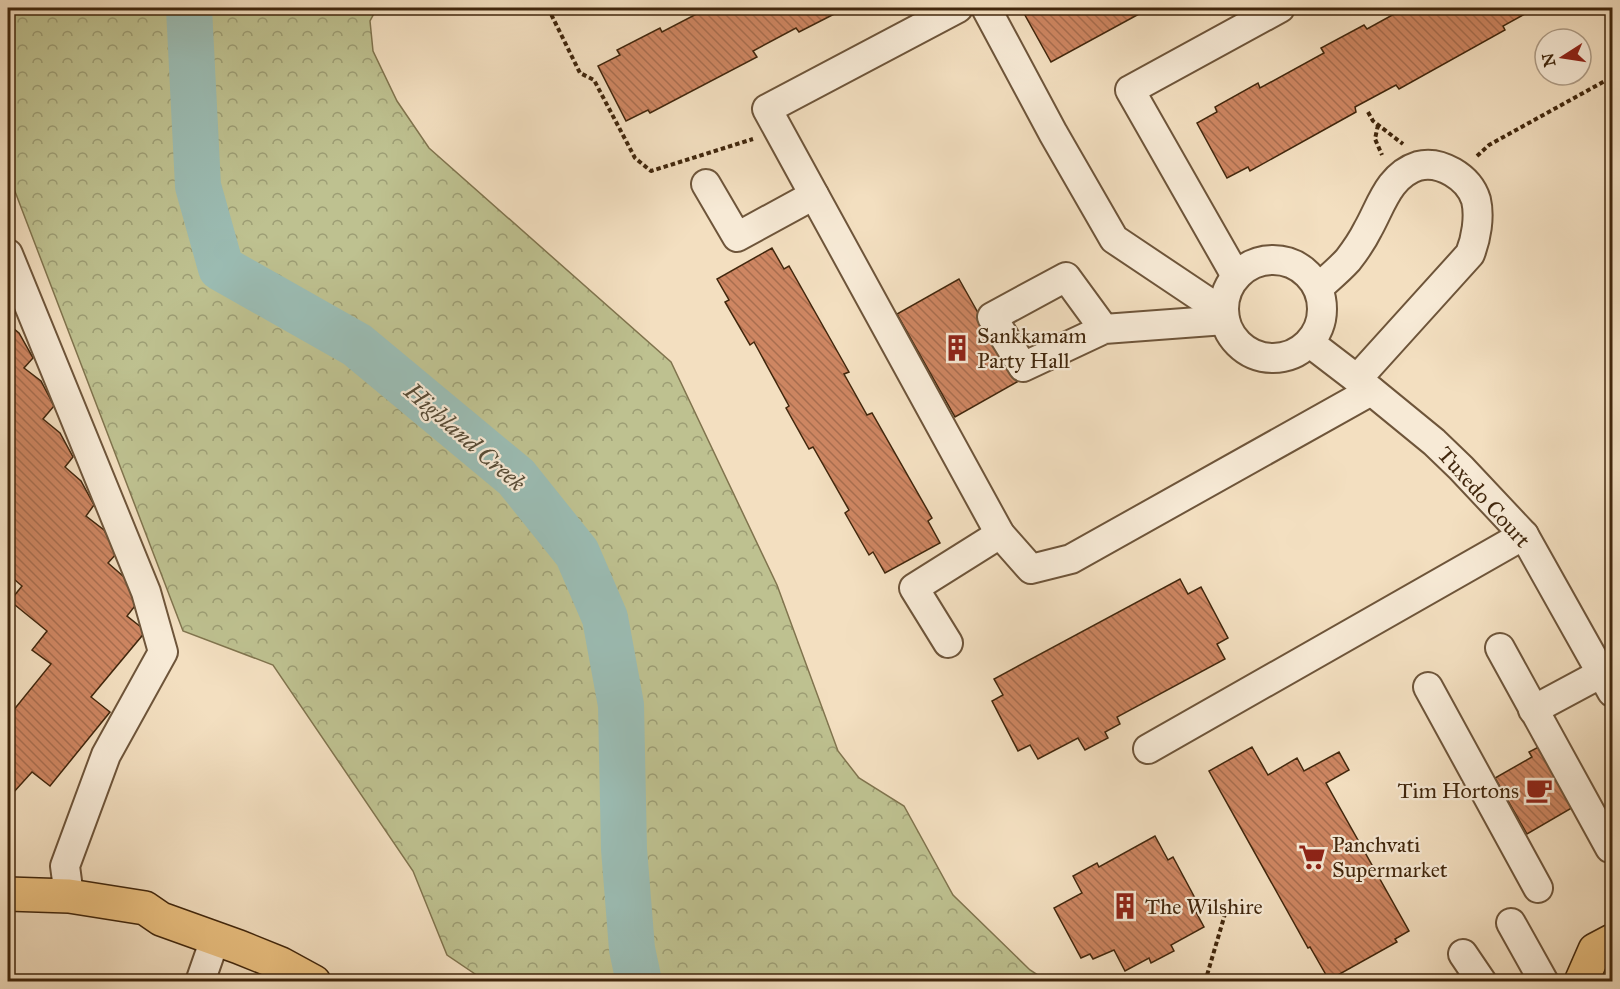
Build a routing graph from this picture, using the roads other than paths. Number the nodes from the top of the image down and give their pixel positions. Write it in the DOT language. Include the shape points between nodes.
graph roads {
  1 [pos="958,8"];
  2 [pos="986,8"];
  3 [pos="1280,8"];
  4 [pos="706,183"];
  5 [pos="814,195"];
  6 [pos="8,254"];
  7 [pos="1236,276"];
  8 [pos="1318,288"];
  9 [pos="1224,316"];
  10 [pos="1104,329"];
  11 [pos="1310,343"];
  12 [pos="1364,385"];
  13 [pos="1000,534"];
  14 [pos="1524,535"];
  15 [pos="948,643"];
  16 [pos="1500,648"];
  17 [pos="1607,682"];
  18 [pos="1428,687"];
  19 [pos="1533,710"];
  20 [pos="1148,749"];
  21 [pos="1610,848"];
  22 [pos="1538,888"];
  23 [pos="8,894"];
  24 [pos="69,896"];
  25 [pos="8,913"];
  26 [pos="161,919"];
  27 [pos="1511,923"];
  28 [pos="215,939"];
  29 [pos="1612,941"];
  30 [pos="1463,954"];
  31 [pos="200,981"];
  32 [pos="314,981"];
  33 [pos="1482,981"];
  34 [pos="1544,981"];
  35 [pos="1581,981"];
  1 -- 5 [label="street" via="767,109"];
  2 -- 9 [label="street" via="1114,239"];
  3 -- 7 [label="street" via="1130,90"];
  4 -- 5 [label="street" via="737,237"];
  5 -- 13 [label="street"];
  6 -- 24 [label="street" via="146,592 163,652 106,755 65,866"];
  7 -- 8 [label="street" via="1251,264 1270,259 1289,262 1306,272"];
  7 -- 9 [label="street" via="1226,292"];
  8 -- 11 [label="street" via="1323,307 1320,326"];
  8 -- 12 [label="street" via="1347,260 1368,230 1384,196 1407,171 1431,164 1445,168 1467,186 1476,200 1476,239 1470,254"];
  9 -- 10 [label="street"];
  9 -- 11 [label="street" via="1227,331 1239,347 1256,357 1294,355"];
  11 -- 12 [label="street, Tuxedo Court"];
  12 -- 13 [label="street" via="1343,407 1071,559 1031,569"];
  12 -- 14 [label="street, Tuxedo Court" via="1434,442"];
  13 -- 15 [label="street" via="914,588"];
  14 -- 17 [label="street, Tuxedo Court"];
  14 -- 20 [label="street"];
  16 -- 19 [label="street"];
  17 -- 19 [label="street"];
  18 -- 22 [label="street"];
  19 -- 21 [label="street"];
  23 -- 24 [label="main road"];
  24 -- 26 [label="main road" via="146,908"];
  25 -- 26 [label="main road" via="65,912 142,923"];
  26 -- 28 [label="main road"];
  27 -- 34 [label="street"];
  28 -- 31 [label="street"];
  28 -- 32 [label="main road" via="282,964"];
  29 -- 35 [label="main road" via="1595,950"];
  30 -- 33 [label="street"];
}
